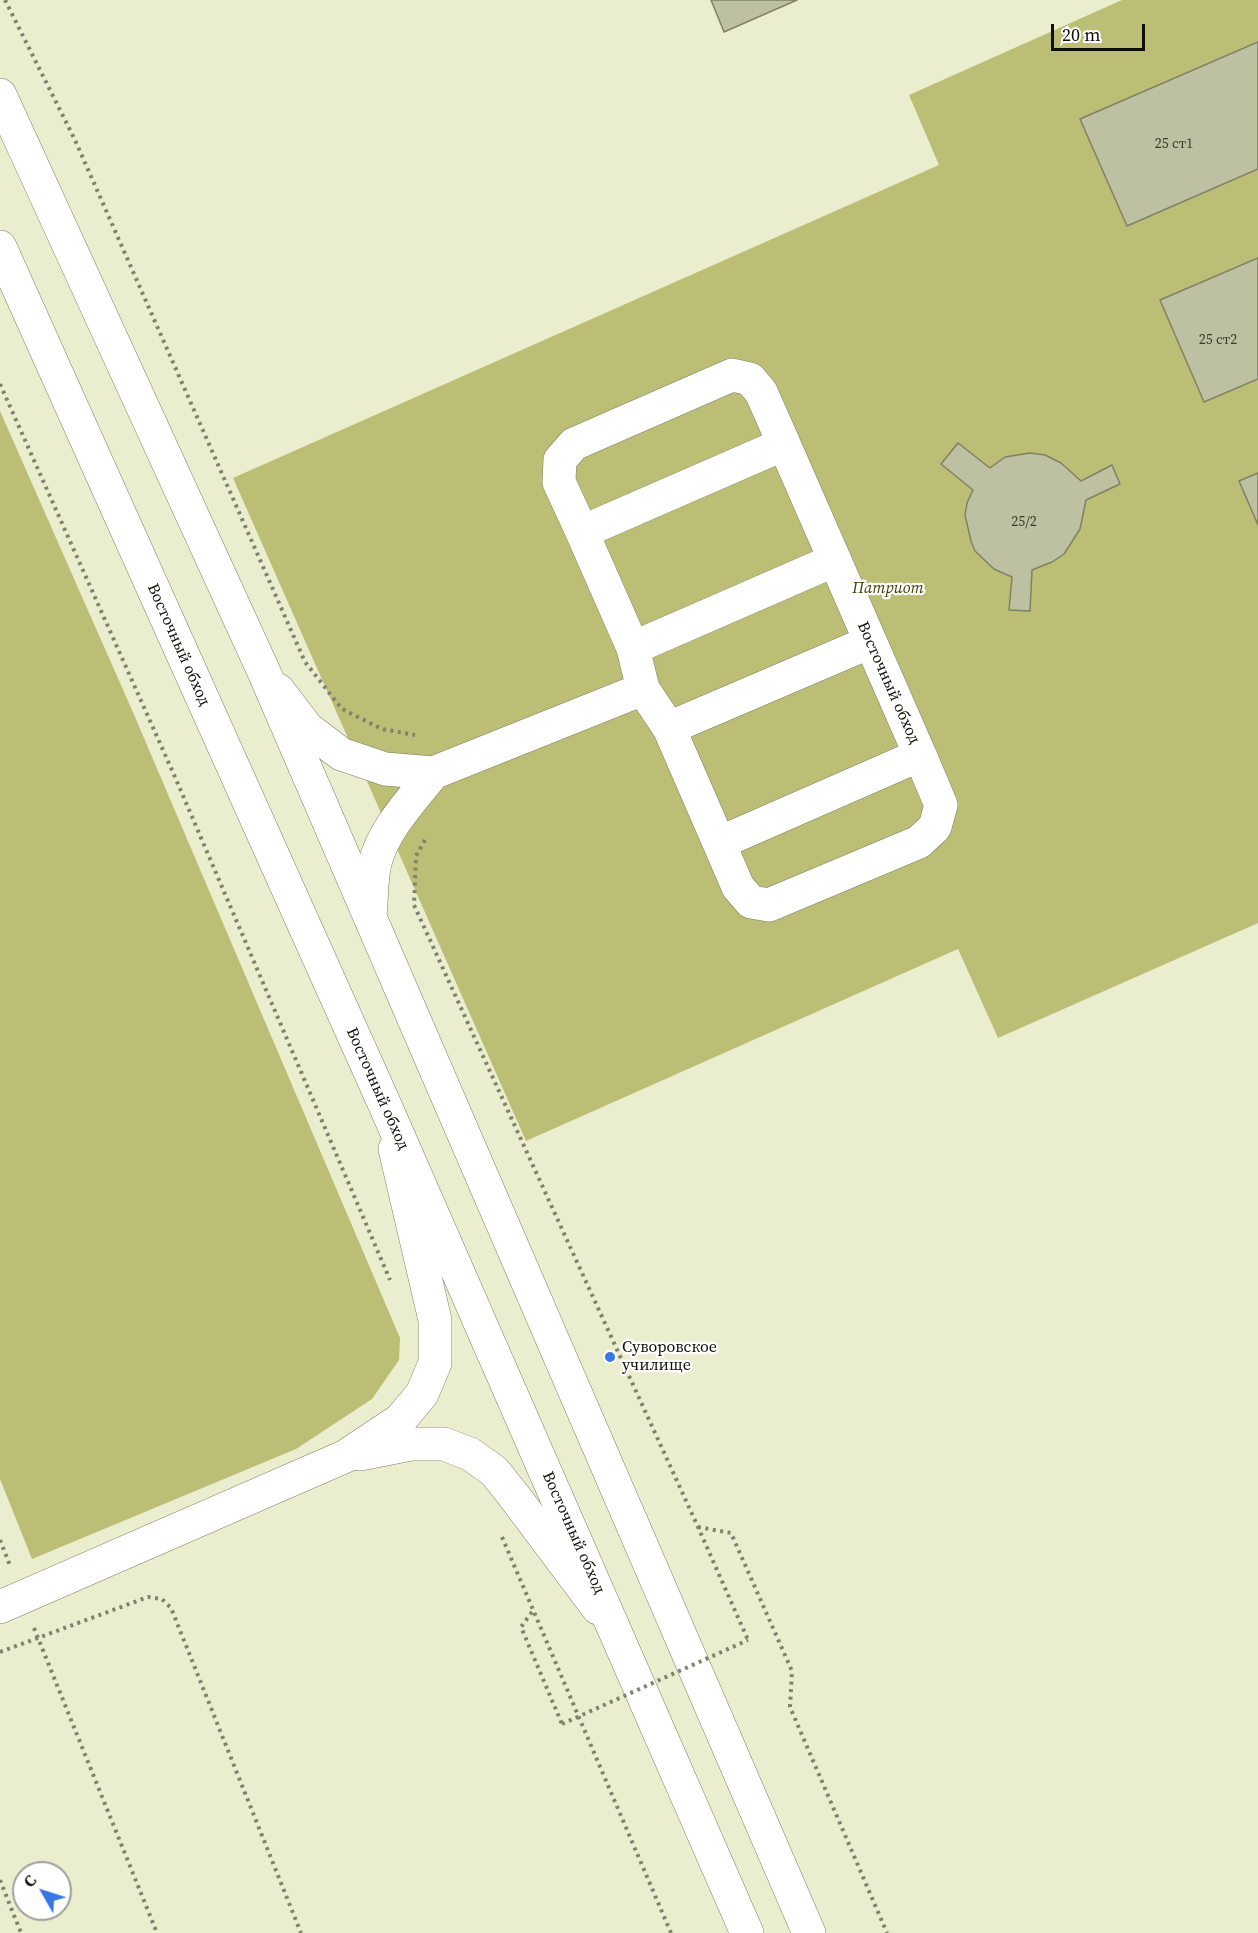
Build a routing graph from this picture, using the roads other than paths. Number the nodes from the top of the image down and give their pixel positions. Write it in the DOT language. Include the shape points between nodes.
graph roads {
  1 [pos="0,95"];
  2 [pos="0,247"];
  3 [pos="784,444"];
  4 [pos="582,532"];
  5 [pos="835,560"];
  6 [pos="870,642"];
  7 [pos="633,648"];
  8 [pos="264,672"];
  9 [pos="643,689"];
  10 [pos="669,728"];
  11 [pos="920,755"];
  12 [pos="433,773"];
  13 [pos="719,843"];
  14 [pos="370,915"];
  15 [pos="384,1103"];
  16 [pos="346,1456"];
  17 [pos="11,1602"];
  18 [pos="618,1635"];
  19 [pos="747,1933"];
  20 [pos="809,1933"];
  1 -- 8 [label="main road"];
  2 -- 15 [label="main road, Восточный обход"];
  3 -- 4 [label="main road"];
  3 -- 4 [label="main road, Восточный обход" via="761,392 750,379 732,375 574,444 560,460 559,482"];
  3 -- 5 [label="main road, Восточный обход"];
  4 -- 7 [label="main road"];
  5 -- 6 [label="main road, Восточный обход"];
  5 -- 7 [label="main road"];
  6 -- 10 [label="main road"];
  6 -- 11 [label="main road, Восточный обход"];
  7 -- 9 [label="main road"];
  8 -- 12 [label="main road" via="307,728 340,754 385,769"];
  8 -- 14 [label="main road"];
  9 -- 10 [label="main road"];
  9 -- 12 [label="main road"];
  10 -- 13 [label="main road"];
  11 -- 13 [label="main road, Восточный обход"];
  11 -- 13 [label="main road" via="941,805 935,827 919,842 769,905 751,902 738,886"];
  12 -- 14 [label="main road" via="386,838 375,863"];
  14 -- 20 [label="main road"];
  15 -- 16 [label="main road" via="435,1320 435,1363 422,1394 400,1419"];
  15 -- 18 [label="main road, Восточный обход"];
  16 -- 17 [label="main road"];
  16 -- 18 [label="main road" via="411,1444 444,1444 470,1454 494,1472 514,1496"];
  18 -- 19 [label="main road, Восточный обход"];
}
